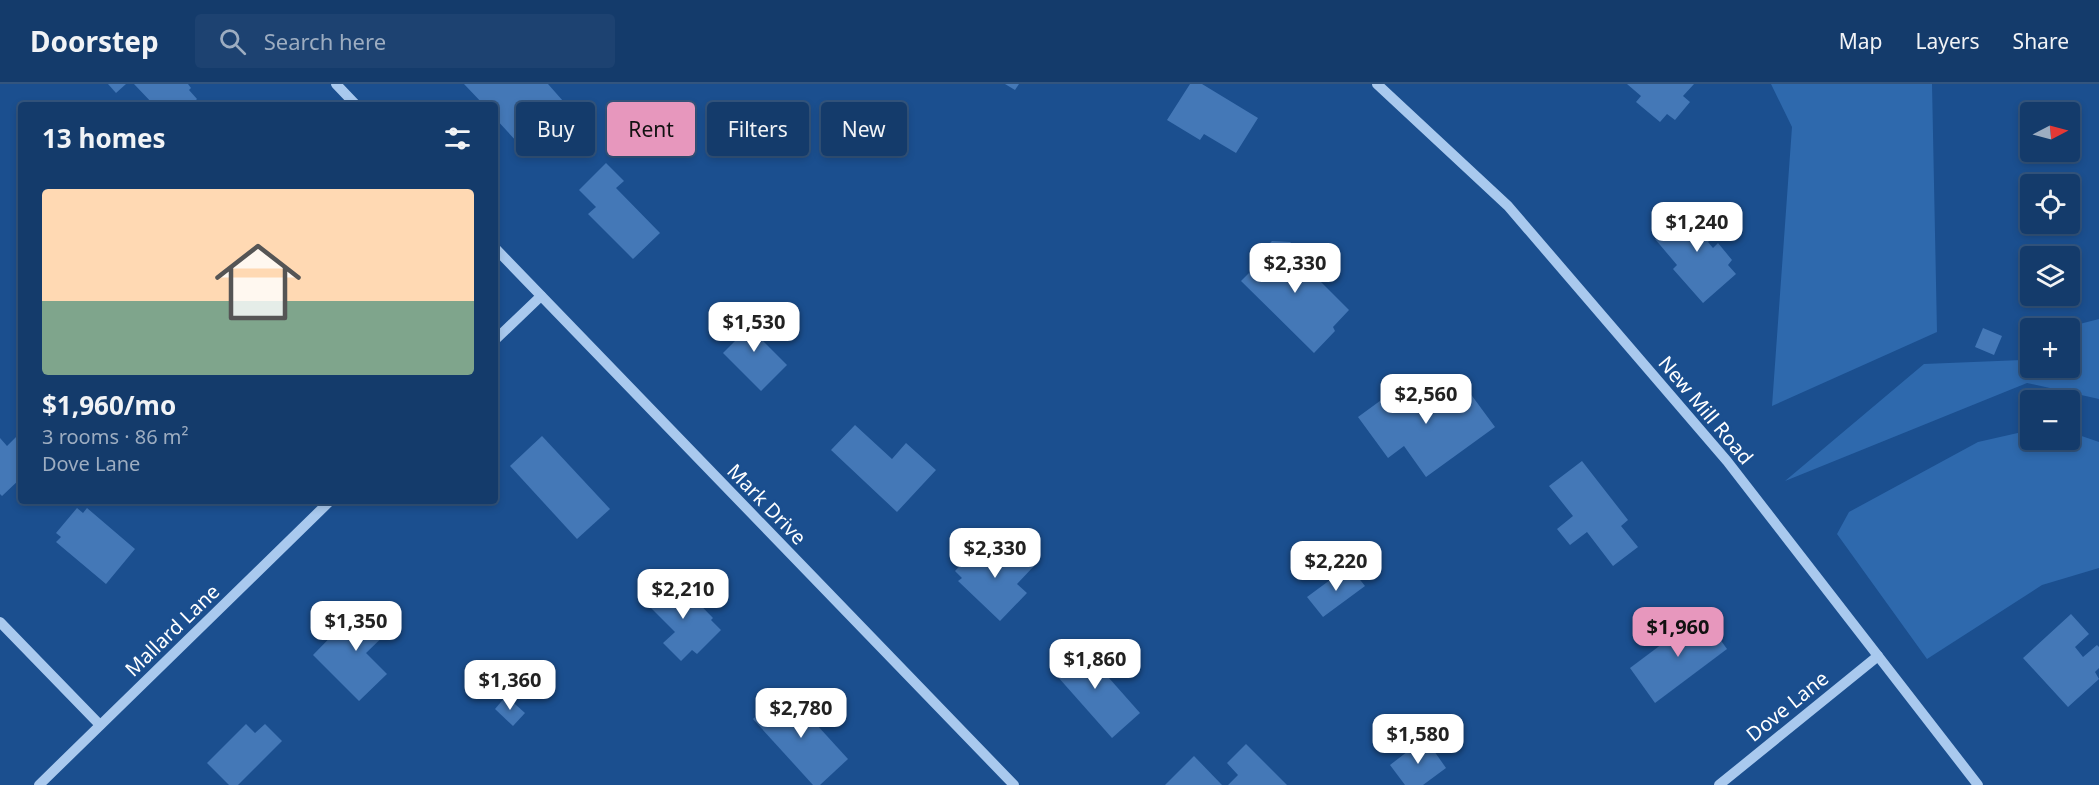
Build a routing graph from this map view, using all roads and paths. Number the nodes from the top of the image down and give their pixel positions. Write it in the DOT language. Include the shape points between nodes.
graph roads {
  1 [pos="336,84"];
  2 [pos="1377,84"];
  3 [pos="354,102"];
  4 [pos="498,251"];
  5 [pos="541,296"];
  6 [pos="498,337"];
  7 [pos="327,504"];
  8 [pos="0,622"];
  9 [pos="1878,656"];
  10 [pos="100,725"];
  11 [pos="39,785"];
  12 [pos="1014,785"];
  13 [pos="1719,785"];
  14 [pos="1978,785"];
  1 -- 3 [label="street"];
  2 -- 9 [label="street, New Mill Road" via="1508,206 1727,461"];
  4 -- 5 [label="street, Mark Drive"];
  5 -- 6 [label="street"];
  5 -- 12 [label="street, Mark Drive"];
  7 -- 10 [label="street, Mallard Lane"];
  8 -- 10 [label="street"];
  9 -- 13 [label="street, Dove Lane"];
  9 -- 14 [label="street, New Mill Road"];
  10 -- 11 [label="street, Mallard Lane"];
}
